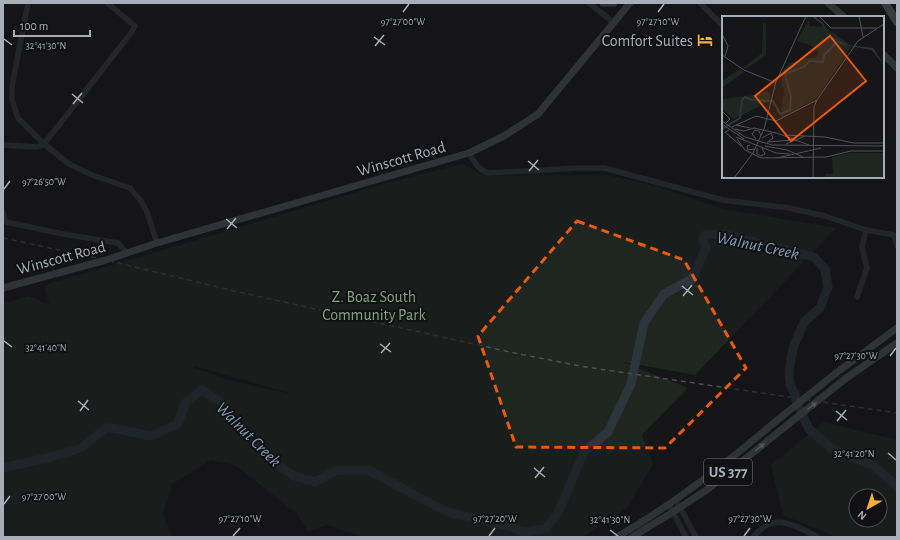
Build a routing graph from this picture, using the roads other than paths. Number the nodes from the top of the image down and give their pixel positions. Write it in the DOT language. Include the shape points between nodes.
graph roads {
  1 [pos="28,3"];
  2 [pos="107,3"];
  3 [pos="589,3"];
  4 [pos="603,3"];
  5 [pos="614,3"];
  6 [pos="630,3"];
  7 [pos="700,3"];
  8 [pos="828,3"];
  9 [pos="885,3"];
  10 [pos="889,3"];
  11 [pos="897,10"];
  12 [pos="843,16"];
  13 [pos="897,22"];
  14 [pos="614,23"];
  15 [pos="722,25"];
  16 [pos="884,55"];
  17 [pos="897,68"];
  18 [pos="44,144"];
  19 [pos="3,145"];
  20 [pos="469,153"];
  21 [pos="3,212"];
  22 [pos="5,221"];
  23 [pos="866,230"];
  24 [pos="157,243"];
  25 [pos="897,246"];
  26 [pos="127,253"];
  27 [pos="3,288"];
  28 [pos="857,297"];
  29 [pos="897,328"];
  30 [pos="897,342"];
  31 [pos="676,500"];
  32 [pos="669,505"];
  33 [pos="680,508"];
  34 [pos="673,512"];
  35 [pos="617,537"];
  36 [pos="632,537"];
  37 [pos="686,537"];
  38 [pos="696,537"];
  39 [pos="753,537"];
  40 [pos="818,537"];
  1 -- 18 [label="street" via="12,86 12,100 18,118"];
  2 -- 18 [label="street" via="135,26"];
  3 -- 14 [label="street"];
  4 -- 5 [label="main road"];
  6 -- 14 [label="main road, Winscott Road"];
  7 -- 15 [label="street"];
  8 -- 12 [label="main road"];
  9 -- 13 [label="highway"];
  10 -- 11 [label="highway"];
  14 -- 20 [label="main road, Winscott Road" via="535,116 504,136"];
  16 -- 17 [label="main road"];
  18 -- 19 [label="street" via="36,147"];
  18 -- 24 [label="street" via="69,164 130,188 142,201"];
  20 -- 23 [label="street" via="477,166 488,173 604,168 722,200 789,208 825,216"];
  20 -- 24 [label="main road, Winscott Road"];
  21 -- 22 [label="street, Winscott Road"];
  22 -- 26 [label="street, Winscott Road" via="118,243"];
  23 -- 25 [label="street" via="894,235"];
  23 -- 28 [label="street" via="862,247 867,268"];
  24 -- 26 [label="main road, Winscott Road"];
  26 -- 27 [label="main road, Winscott Road"];
  29 -- 31 [label="main road, US 377, bridge"];
  33 -- 30 [label="main road, US 377, one-way, bridge" via="708,489 845,379"];
  31 -- 32 [label="main road, US 377"];
  31 -- 33 [label="street"];
  32 -- 34 [label="street"];
  32 -- 35 [label="main road, US 377"];
  33 -- 34 [label="main road, US 377"];
  33 -- 38 [label="street"];
  34 -- 36 [label="main road, US 377"];
  34 -- 37 [label="street"];
  39 -- 40 [label="street" via="763,526 787,522"];
}
